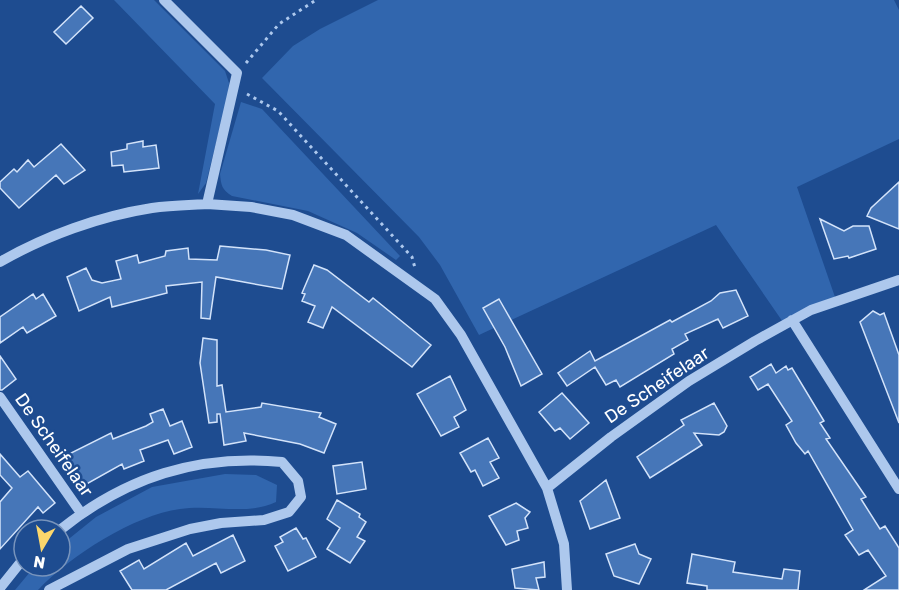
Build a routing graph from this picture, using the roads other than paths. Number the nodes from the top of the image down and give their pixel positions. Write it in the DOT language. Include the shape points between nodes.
graph roads {
  1 [pos="164,0"];
  2 [pos="207,204"];
  3 [pos="0,262"];
  4 [pos="899,280"];
  5 [pos="792,321"];
  6 [pos="0,397"];
  7 [pos="547,488"];
  8 [pos="899,489"];
  9 [pos="81,513"];
  10 [pos="72,520"];
  11 [pos="12,573"];
  12 [pos="0,588"];
  13 [pos="49,590"];
  14 [pos="567,590"];
  1 -- 2 [label="street" via="237,73"];
  2 -- 3 [label="street" via="152,208 95,221"];
  2 -- 7 [label="street" via="293,215 346,235 435,298 461,335"];
  4 -- 5 [label="street, De Scheifelaar" via="811,310"];
  5 -- 7 [label="street, De Scheifelaar" via="688,381"];
  5 -- 8 [label="street"];
  6 -- 9 [label="street, De Scheifelaar"];
  7 -- 14 [label="street" via="564,544"];
  9 -- 10 [label="street, De Scheifelaar"];
  9 -- 13 [label="street, De Scheifelaar" via="140,481 182,467 245,458 282,462 298,481 301,497 289,512 264,520 190,529 129,549"];
  11 -- 12 [label="street"];
}
